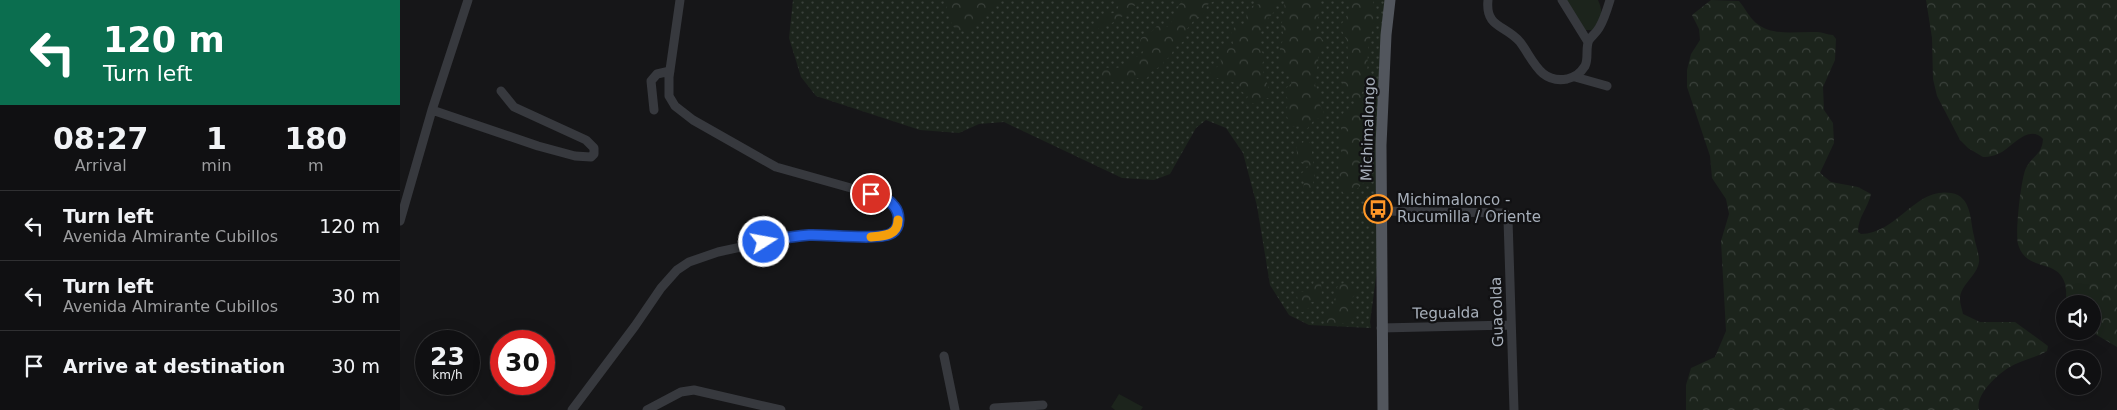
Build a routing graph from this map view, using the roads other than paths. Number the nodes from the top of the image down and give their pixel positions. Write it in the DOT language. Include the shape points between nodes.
graph roads {
  1 [pos="468,0"];
  2 [pos="680,0"];
  3 [pos="1390,0"];
  4 [pos="1488,0"];
  5 [pos="1562,0"];
  6 [pos="1610,0"];
  7 [pos="1588,42"];
  8 [pos="670,72"];
  9 [pos="1570,78"];
  10 [pos="1608,86"];
  11 [pos="501,91"];
  12 [pos="432,110"];
  13 [pos="654,110"];
  14 [pos="1382,211"];
  15 [pos="400,221"];
  16 [pos="1510,325"];
  17 [pos="1381,328"];
  18 [pos="944,356"];
  19 [pos="1043,405"];
  20 [pos="994,408"];
  21 [pos="572,410"];
  22 [pos="647,410"];
  23 [pos="781,410"];
  24 [pos="955,410"];
  25 [pos="1383,410"];
  26 [pos="1514,410"];
  1 -- 12 [label="street"];
  2 -- 8 [label="street"];
  3 -- 14 [label="main road, Michimalongo" via="1381,144"];
  4 -- 9 [label="street" via="1489,18 1520,42 1534,67 1558,80"];
  5 -- 7 [label="street"];
  6 -- 7 [label="street" via="1599,28"];
  7 -- 9 [label="street" via="1586,64 1581,72"];
  8 -- 13 [label="street" via="657,74 651,81"];
  8 -- 21 [label="street" via="671,102 693,120 776,167 883,197 895,207 898,225 893,233 884,236 788,237 718,252 689,262 661,288"];
  9 -- 10 [label="street"];
  11 -- 12 [label="street" via="514,107 586,140 594,148 594,154 591,157 575,156 538,146"];
  12 -- 15 [label="street"];
  14 -- 16 [label="street, Guacolda" via="1505,213 1508,218"];
  14 -- 17 [label="main road, Michimalongo"];
  16 -- 17 [label="street, Tegualda"];
  16 -- 26 [label="street, Guacolda"];
  17 -- 25 [label="main road, Michimalongo"];
  18 -- 24 [label="street"];
  19 -- 20 [label="street"];
  22 -- 23 [label="street" via="681,392 694,390"];
}
